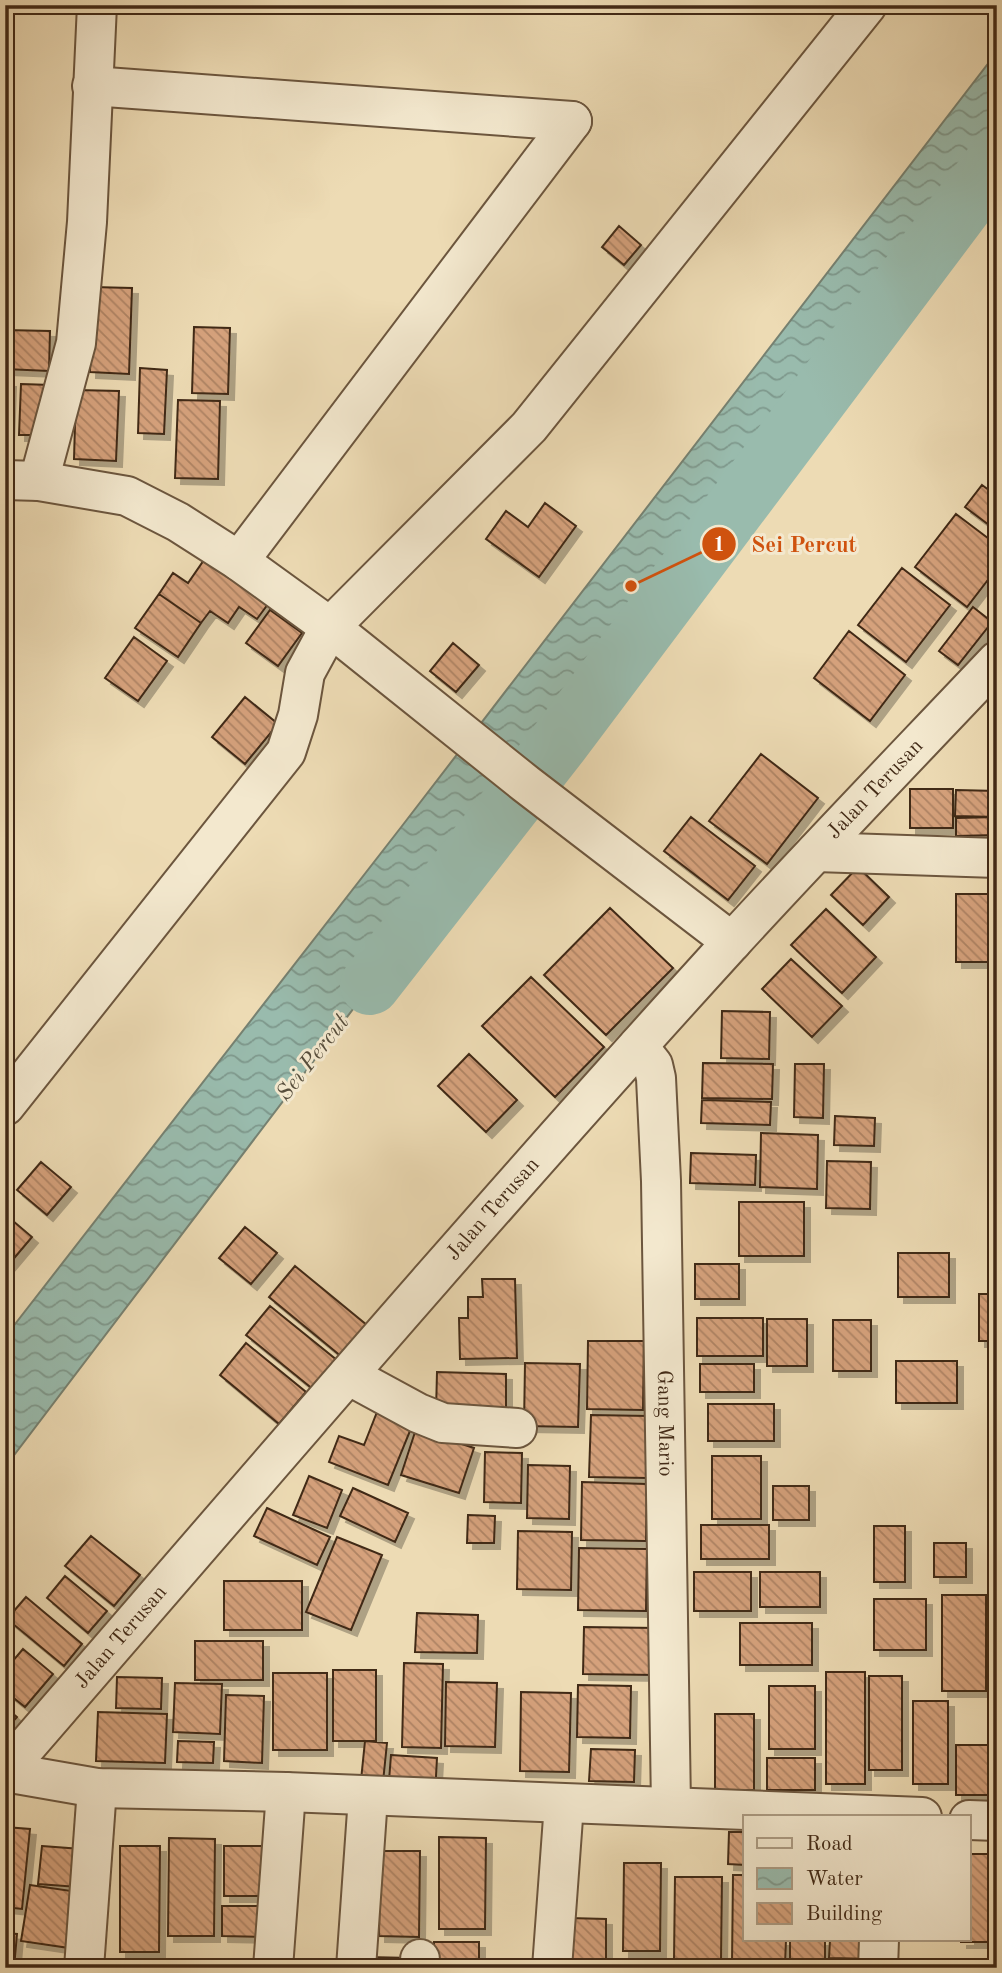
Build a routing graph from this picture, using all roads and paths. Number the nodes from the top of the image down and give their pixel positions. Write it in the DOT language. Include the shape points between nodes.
graph roads {
  1 [pos="97,5"];
  2 [pos="867,5"];
  3 [pos="92,86"];
  4 [pos="22,480"];
  5 [pos="239,561"];
  6 [pos="330,627"];
  7 [pos="997,661"];
  8 [pos="816,852"];
  9 [pos="997,858"];
  10 [pos="732,942"];
  11 [pos="638,1046"];
  12 [pos="5,1106"];
  13 [pos="348,1375"];
  14 [pos="517,1428"];
  15 [pos="5,1771"];
  16 [pos="97,1788"];
  17 [pos="286,1792"];
  18 [pos="368,1797"];
  19 [pos="564,1804"];
  20 [pos="671,1806"];
  21 [pos="859,1815"];
  22 [pos="970,1820"];
  23 [pos="997,1821"];
  24 [pos="879,1941"];
  25 [pos="84,1968"];
  26 [pos="274,1968"];
  27 [pos="356,1968"];
  28 [pos="552,1968"];
  29 [pos="878,1968"];
  1 -- 3 [label="street"];
  2 -- 6 [label="street" via="529,426"];
  3 -- 4 [label="street" via="76,343"];
  3 -- 5 [label="street" via="572,121"];
  4 -- 5 [label="street" via="127,496"];
  5 -- 6 [label="street"];
  6 -- 10 [label="street"];
  6 -- 12 [label="street" via="305,673 286,752"];
  7 -- 8 [label="street, Jalan Terusan"];
  8 -- 9 [label="street"];
  8 -- 10 [label="street, Jalan Terusan"];
  10 -- 11 [label="street, Jalan Terusan"];
  11 -- 13 [label="street, Jalan Terusan"];
  11 -- 20 [label="street, Gang Mario" via="656,1077 661,1181"];
  13 -- 14 [label="street" via="443,1423"];
  13 -- 15 [label="street, Jalan Terusan"];
  15 -- 16 [label="street"];
  16 -- 17 [label="street"];
  16 -- 25 [label="street"];
  17 -- 18 [label="street"];
  17 -- 26 [label="street"];
  18 -- 19 [label="street"];
  18 -- 27 [label="street"];
  19 -- 20 [label="street"];
  19 -- 28 [label="street"];
  20 -- 21 [label="street"];
  22 -- 23 [label="street"];
  24 -- 29 [label="street"];
}
